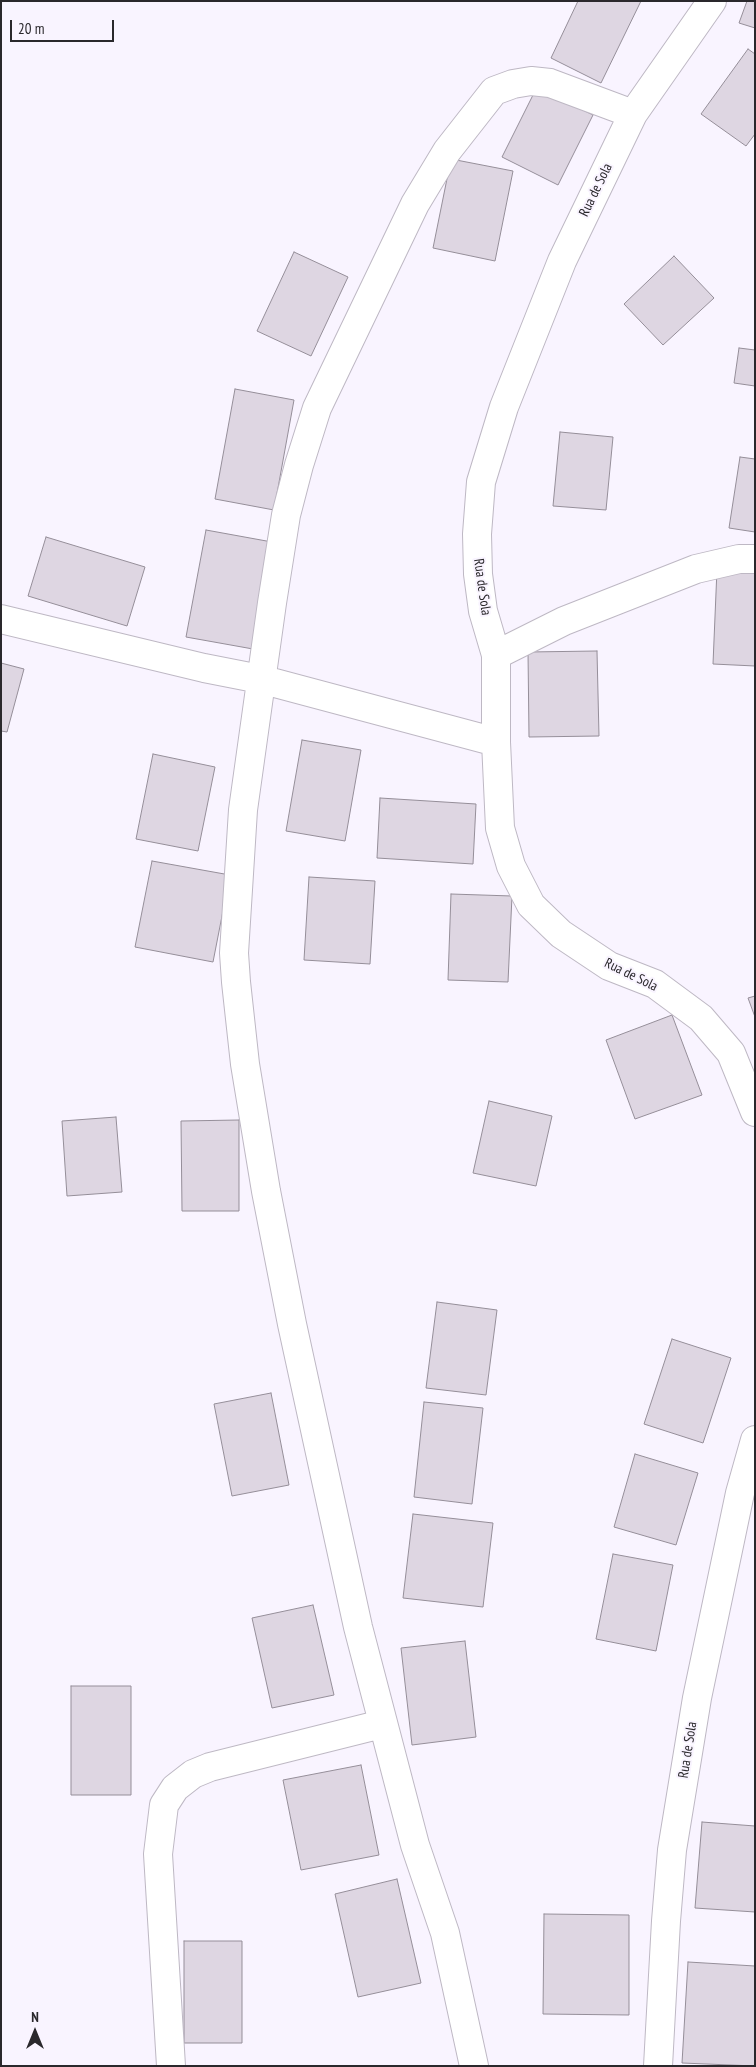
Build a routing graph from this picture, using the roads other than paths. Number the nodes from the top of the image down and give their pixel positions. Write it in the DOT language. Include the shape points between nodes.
graph roads {
  1 [pos="712,1"];
  2 [pos="633,114"];
  3 [pos="755,559"];
  4 [pos="1,619"];
  5 [pos="496,655"];
  6 [pos="260,679"];
  7 [pos="496,742"];
  8 [pos="755,1112"];
  9 [pos="755,1440"];
  10 [pos="382,1724"];
  11 [pos="171,2066"];
  12 [pos="474,2066"];
  13 [pos="658,2066"];
  1 -- 2 [label="street, Rua de Sola"];
  2 -- 5 [label="street, Rua de Sola" via="562,261 504,407 482,482 477,534 478,574 483,611"];
  2 -- 6 [label="street" via="550,83 531,81 513,84 494,91 447,151 415,204 317,408 286,515"];
  3 -- 5 [label="street" via="739,559 696,569 564,621"];
  4 -- 6 [label="street"];
  5 -- 7 [label="street, Rua de Sola"];
  6 -- 7 [label="street"];
  6 -- 10 [label="street" via="243,810 234,953 245,1064 292,1324"];
  7 -- 8 [label="street, Rua de Sola" via="500,828 511,866 531,905 561,934 609,966 654,984 701,1018 732,1053"];
  9 -- 13 [label="street, Rua de Sola" via="740,1493 697,1698 672,1850"];
  10 -- 11 [label="street" via="210,1767 193,1774 175,1788 164,1805 158,1854"];
  10 -- 12 [label="street" via="415,1845 445,1933"];
}
